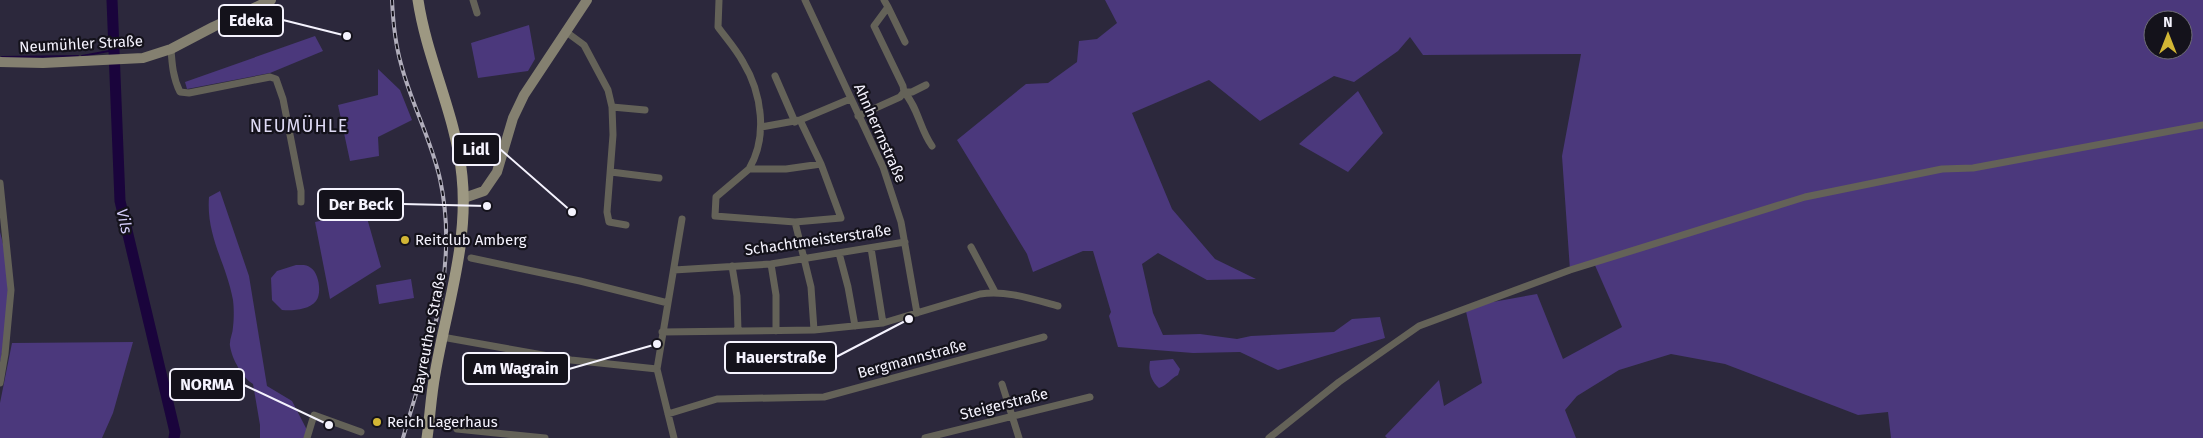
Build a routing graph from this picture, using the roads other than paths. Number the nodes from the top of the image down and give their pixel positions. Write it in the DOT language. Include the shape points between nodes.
graph roads {
  1 [pos="272,0"];
  2 [pos="418,0"];
  3 [pos="473,0"];
  4 [pos="587,0"];
  5 [pos="719,0"];
  6 [pos="805,0"];
  7 [pos="884,0"];
  8 [pos="888,7"];
  9 [pos="477,13"];
  10 [pos="565,31"];
  11 [pos="905,42"];
  12 [pos="171,49"];
  13 [pos="0,62"];
  14 [pos="775,76"];
  15 [pos="926,86"];
  16 [pos="904,92"];
  17 [pos="850,99"];
  18 [pos="612,107"];
  19 [pos="645,110"];
  20 [pos="858,116"];
  21 [pos="798,121"];
  22 [pos="2203,126"];
  23 [pos="761,127"];
  24 [pos="932,146"];
  25 [pos="821,164"];
  26 [pos="749,169"];
  27 [pos="611,172"];
  28 [pos="659,178"];
  29 [pos="0,183"];
  30 [pos="464,198"];
  31 [pos="301,202"];
  32 [pos="682,219"];
  33 [pos="795,222"];
  34 [pos="626,225"];
  35 [pos="905,242"];
  36 [pos="971,247"];
  37 [pos="871,248"];
  38 [pos="839,253"];
  39 [pos="471,258"];
  40 [pos="805,259"];
  41 [pos="771,264"];
  42 [pos="732,266"];
  43 [pos="674,270"];
  44 [pos="994,292"];
  45 [pos="668,303"];
  46 [pos="1058,306"];
  47 [pos="917,313"];
  48 [pos="883,323"];
  49 [pos="855,326"];
  50 [pos="814,330"];
  51 [pos="738,331"];
  52 [pos="776,331"];
  53 [pos="662,332"];
  54 [pos="442,337"];
  55 [pos="1044,337"];
  56 [pos="656,369"];
  57 [pos="0,383"];
  58 [pos="1002,384"];
  59 [pos="1090,397"];
  60 [pos="668,414"];
  61 [pos="1012,415"];
  62 [pos="457,429"];
  63 [pos="361,432"];
  64 [pos="307,438"];
  65 [pos="427,438"];
  66 [pos="541,438"];
  67 [pos="545,438"];
  68 [pos="674,438"];
  69 [pos="925,438"];
  70 [pos="1019,438"];
  71 [pos="1269,438"];
  1 -- 12 [label="street, Neumühler Straße"];
  2 -- 30 [label="main road, Bayreuther Straße" via="455,132"];
  3 -- 9 [label="street"];
  4 -- 10 [label="street"];
  5 -- 23 [label="street" via="718,27 743,62 757,94"];
  6 -- 17 [label="street, Ahnherrnstraße"];
  7 -- 8 [label="street"];
  8 -- 11 [label="street"];
  8 -- 16 [label="street" via="874,26"];
  10 -- 18 [label="street" via="584,45 608,90"];
  10 -- 30 [label="street" via="524,95 513,118 497,172 484,191"];
  12 -- 13 [label="street, Neumühler Straße" via="132,60"];
  12 -- 31 [label="street" via="180,92 190,93 270,77 276,79 284,99"];
  14 -- 21 [label="street"];
  15 -- 16 [label="street"];
  16 -- 20 [label="street" via="900,97"];
  16 -- 24 [label="street"];
  17 -- 20 [label="street, Ahnherrnstraße"];
  17 -- 21 [label="street"];
  18 -- 19 [label="street"];
  18 -- 27 [label="street"];
  20 -- 35 [label="street, Ahnherrnstraße" via="883,167"];
  21 -- 23 [label="street"];
  21 -- 25 [label="street"];
  22 -- 71 [label="street" via="1973,168 1942,169 1805,197 1542,280 1419,326"];
  23 -- 26 [label="street" via="756,156"];
  25 -- 26 [label="street" via="786,170"];
  25 -- 33 [label="street" via="841,218"];
  26 -- 33 [label="street" via="716,197 714,216"];
  27 -- 28 [label="street"];
  27 -- 34 [label="street" via="609,222"];
  29 -- 57 [label="street" via="11,290"];
  30 -- 54 [label="main road, Bayreuther Straße" via="458,262"];
  32 -- 43 [label="street"];
  33 -- 40 [label="street"];
  35 -- 37 [label="street, Schachtmeisterstraße"];
  35 -- 47 [label="street, Ahnherrnstraße"];
  36 -- 44 [label="street"];
  37 -- 38 [label="street, Schachtmeisterstraße"];
  37 -- 48 [label="street"];
  38 -- 40 [label="street, Schachtmeisterstraße"];
  38 -- 49 [label="street"];
  39 -- 45 [label="street"];
  40 -- 41 [label="street, Schachtmeisterstraße"];
  40 -- 50 [label="street"];
  41 -- 42 [label="street, Schachtmeisterstraße"];
  41 -- 52 [label="street" via="776,295"];
  42 -- 43 [label="street, Schachtmeisterstraße"];
  42 -- 51 [label="street"];
  43 -- 45 [label="street"];
  44 -- 46 [label="street"];
  44 -- 47 [label="street"];
  45 -- 53 [label="street"];
  47 -- 48 [label="street"];
  48 -- 49 [label="street"];
  49 -- 50 [label="street"];
  50 -- 52 [label="street"];
  51 -- 52 [label="street"];
  51 -- 53 [label="street"];
  53 -- 56 [label="street"];
  54 -- 56 [label="street" via="571,360"];
  54 -- 65 [label="main road, Bayreuther Straße"];
  55 -- 60 [label="street, Bergmannstraße" via="824,397 716,399"];
  56 -- 60 [label="street"];
  58 -- 61 [label="street"];
  59 -- 61 [label="street, Steigerstraße"];
  60 -- 68 [label="street"];
  61 -- 69 [label="street, Steigerstraße"];
  61 -- 70 [label="street"];
  62 -- 66 [label="street"];
  63 -- 64 [label="street" via="314,415"];
  66 -- 67 [label="street"];
}
